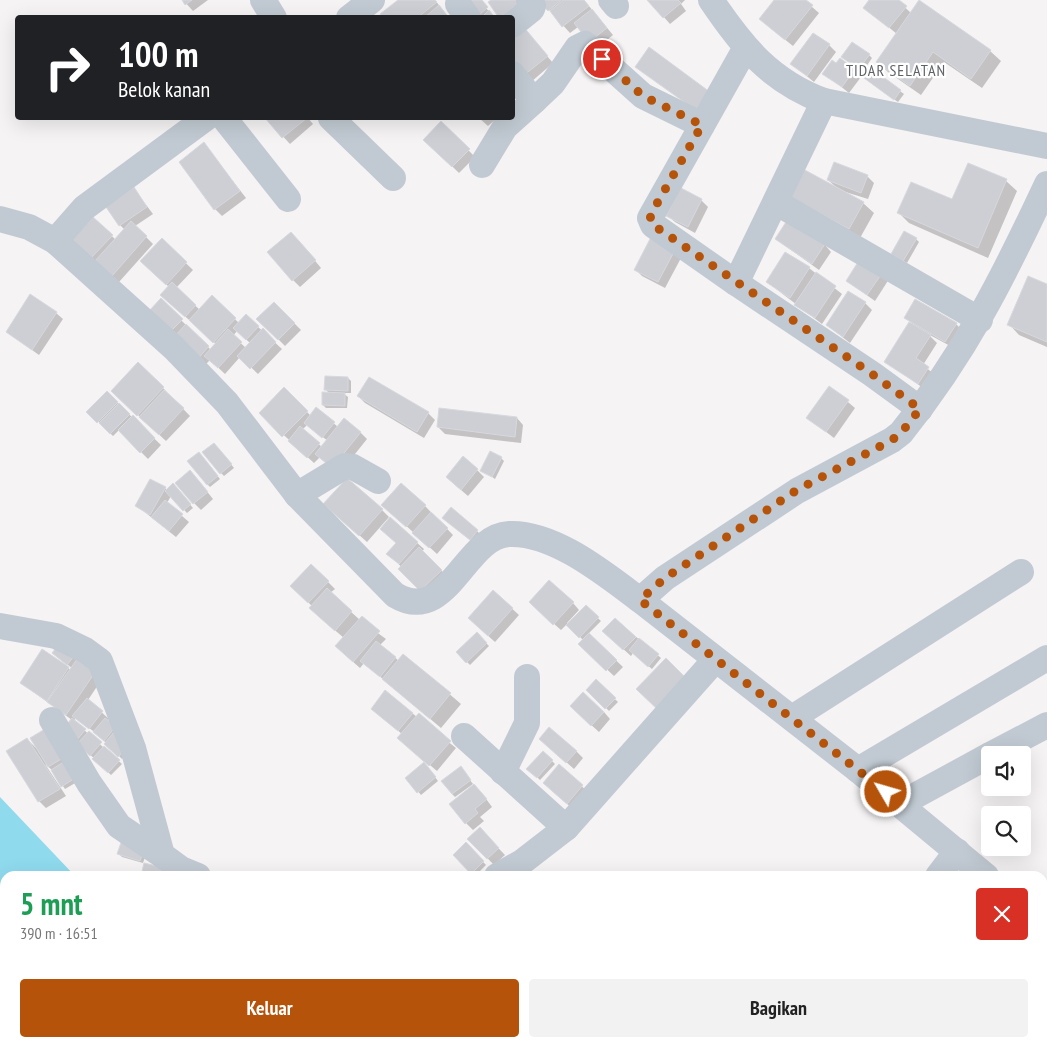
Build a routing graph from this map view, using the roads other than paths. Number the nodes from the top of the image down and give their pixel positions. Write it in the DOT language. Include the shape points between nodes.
graph roads {
  1 [pos="263,0"];
  2 [pos="529,0"];
  3 [pos="711,0"];
  4 [pos="272,15"];
  5 [pos="515,23"];
  6 [pos="745,49"];
  7 [pos="515,78"];
  8 [pos="534,101"];
  9 [pos="824,101"];
  10 [pos="515,118"];
  11 [pos="203,120"];
  12 [pos="226,120"];
  13 [pos="333,120"];
  14 [pos="513,120"];
  15 [pos="702,125"];
  16 [pos="1047,146"];
  17 [pos="482,165"];
  18 [pos="393,178"];
  19 [pos="1047,184"];
  20 [pos="288,199"];
  21 [pos="776,203"];
  22 [pos="0,219"];
  23 [pos="55,241"];
  24 [pos="736,283"];
  25 [pos="980,320"];
  26 [pos="920,409"];
  27 [pos="378,481"];
  28 [pos="297,495"];
  29 [pos="1020,572"];
  30 [pos="642,598"];
  31 [pos="0,626"];
  32 [pos="1047,658"];
  33 [pos="715,660"];
  34 [pos="527,677"];
  35 [pos="792,718"];
  36 [pos="52,720"];
  37 [pos="1047,725"];
  38 [pos="464,736"];
  39 [pos="1007,746"];
  40 [pos="981,760"];
  41 [pos="858,770"];
  42 [pos="503,772"];
  43 [pos="900,804"];
  44 [pos="566,828"];
  45 [pos="957,851"];
  46 [pos="179,869"];
  47 [pos="506,871"];
  48 [pos="942,871"];
  49 [pos="980,871"];
  1 -- 4 [label="street"];
  2 -- 5 [label="street" via="532,10"];
  3 -- 6 [label="street"];
  6 -- 9 [label="street" via="787,84"];
  6 -- 15 [label="street"];
  7 -- 8 [label="street"];
  8 -- 10 [label="street"];
  8 -- 15 [label="street" via="553,83 577,48 585,44 643,96"];
  9 -- 16 [label="street"];
  9 -- 21 [label="street"];
  11 -- 23 [label="street" via="84,208"];
  12 -- 20 [label="street"];
  13 -- 18 [label="street"];
  14 -- 17 [label="street"];
  15 -- 24 [label="street" via="650,220"];
  19 -- 25 [label="street" via="1005,275"];
  21 -- 24 [label="street"];
  21 -- 25 [label="street"];
  22 -- 23 [label="street" via="30,227"];
  23 -- 28 [label="street" via="116,293 206,381"];
  24 -- 26 [label="street"];
  25 -- 26 [label="street"];
  26 -- 30 [label="street" via="892,440 797,490 665,578"];
  27 -- 28 [label="street" via="346,466"];
  28 -- 30 [label="street" via="395,595 404,600 424,601 435,597 482,549 496,538 508,534 528,535 550,542"];
  29 -- 35 [label="street"];
  30 -- 33 [label="street"];
  31 -- 46 [label="street" via="63,638 102,664"];
  32 -- 41 [label="street"];
  33 -- 35 [label="street"];
  33 -- 44 [label="street"];
  34 -- 42 [label="street" via="527,723"];
  35 -- 41 [label="street"];
  36 -- 46 [label="street" via="119,826"];
  37 -- 39 [label="street"];
  38 -- 42 [label="street"];
  40 -- 43 [label="street"];
  41 -- 43 [label="street"];
  42 -- 44 [label="street"];
  43 -- 45 [label="street"];
  44 -- 47 [label="street"];
  45 -- 48 [label="street"];
  45 -- 49 [label="street"];
}
